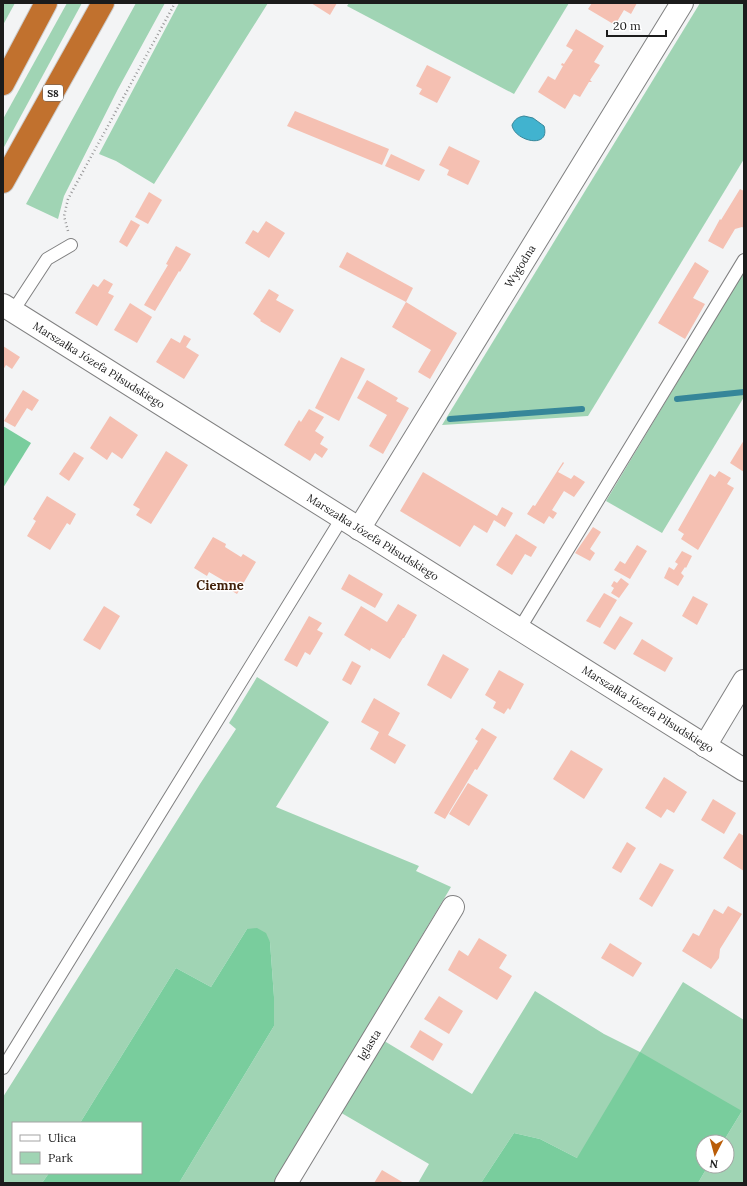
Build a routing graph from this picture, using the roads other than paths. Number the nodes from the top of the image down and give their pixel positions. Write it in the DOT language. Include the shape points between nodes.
graph roads {
  1 [pos="46,3"];
  2 [pos="103,3"];
  3 [pos="682,3"];
  4 [pos="3,84"];
  5 [pos="3,182"];
  6 [pos="71,245"];
  7 [pos="744,260"];
  8 [pos="8,308"];
  9 [pos="351,524"];
  10 [pos="520,628"];
  11 [pos="744,681"];
  12 [pos="705,746"];
  13 [pos="744,770"];
  14 [pos="453,907"];
  15 [pos="3,1068"];
  16 [pos="286,1183"];
  1 -- 4 [label="highway"];
  2 -- 5 [label="highway, S8"];
  3 -- 9 [label="street, Wygodna"];
  6 -- 8 [label="lane" via="47,259"];
  7 -- 10 [label="lane"];
  8 -- 9 [label="street, Marszałka Józefa Piłsudskiego"];
  9 -- 10 [label="street, Marszałka Józefa Piłsudskiego"];
  9 -- 15 [label="lane"];
  10 -- 12 [label="street, Marszałka Józefa Piłsudskiego"];
  11 -- 12 [label="street"];
  12 -- 13 [label="street, Marszałka Józefa Piłsudskiego"];
  14 -- 16 [label="street, Iglasta"];
}
